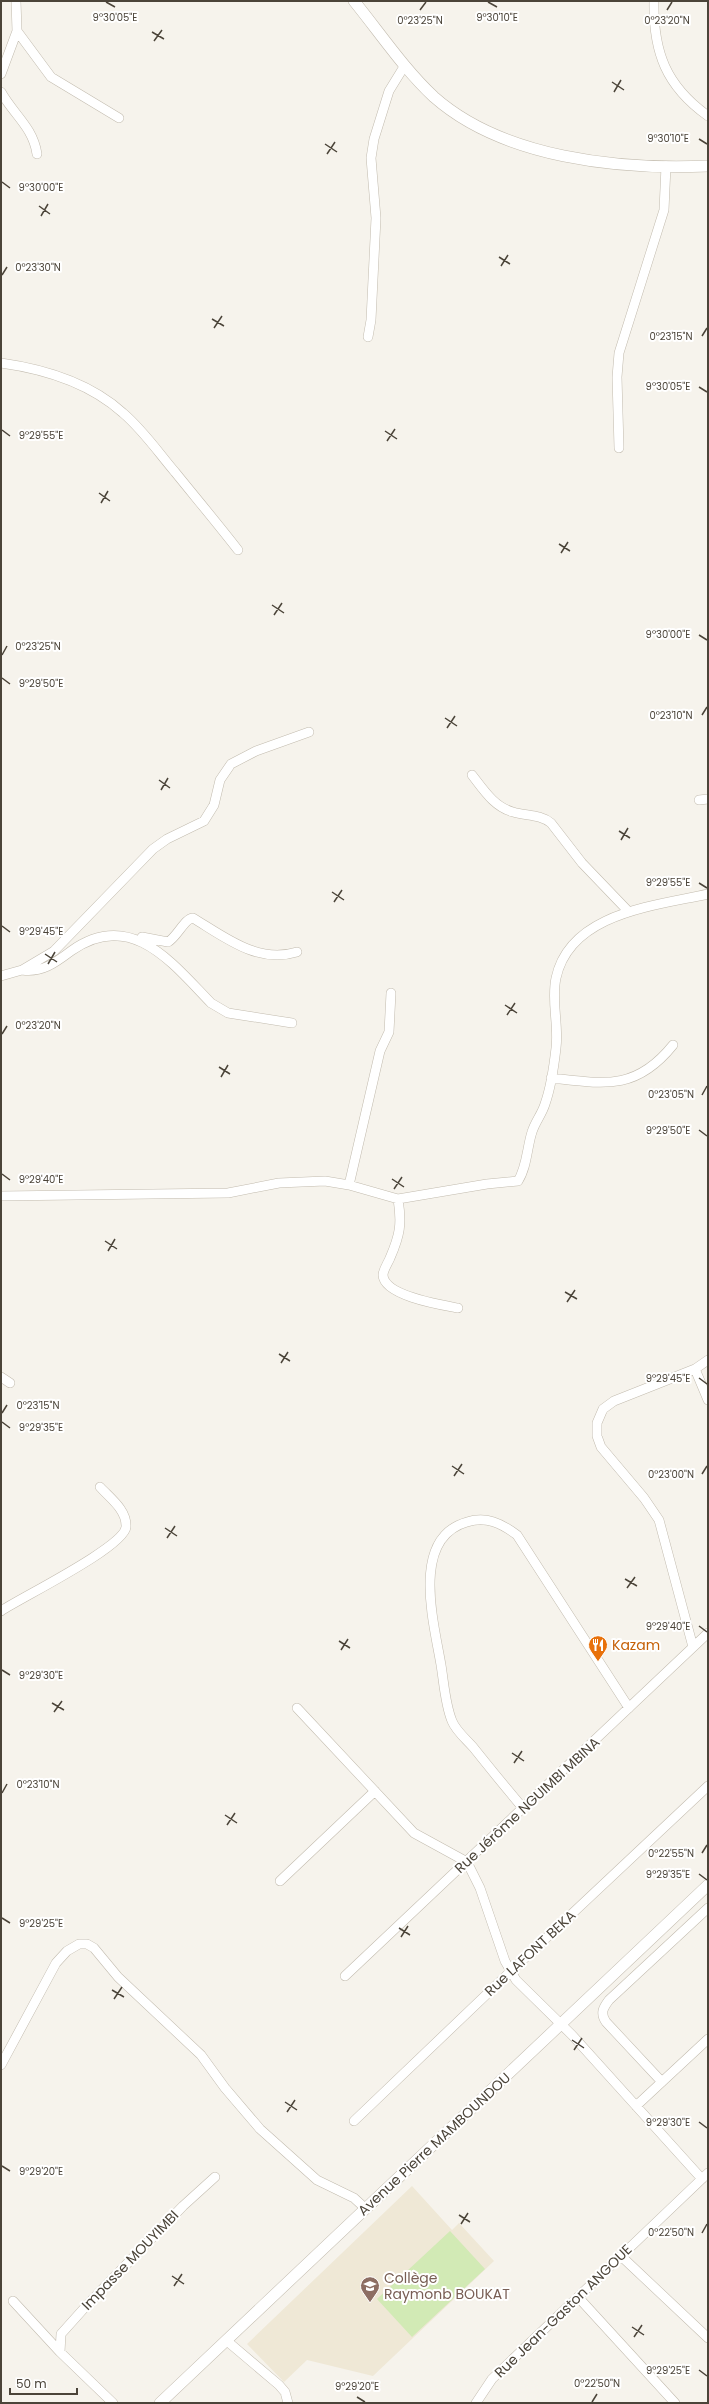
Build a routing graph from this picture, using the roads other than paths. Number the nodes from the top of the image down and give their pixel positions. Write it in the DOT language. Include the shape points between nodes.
graph roads {
  1 [pos="16,1"];
  2 [pos="354,1"];
  3 [pos="654,1"];
  4 [pos="17,31"];
  5 [pos="405,65"];
  6 [pos="1,74"];
  7 [pos="1,92"];
  8 [pos="708,116"];
  9 [pos="119,118"];
  10 [pos="36,154"];
  11 [pos="666,166"];
  12 [pos="708,166"];
  13 [pos="368,337"];
  14 [pos="1,363"];
  15 [pos="619,448"];
  16 [pos="238,550"];
  17 [pos="309,732"];
  18 [pos="472,775"];
  19 [pos="708,894"];
  20 [pos="629,912"];
  21 [pos="140,940"];
  22 [pos="297,952"];
  23 [pos="22,970"];
  24 [pos="1,976"];
  25 [pos="391,993"];
  26 [pos="292,1023"];
  27 [pos="673,1045"];
  28 [pos="551,1078"];
  29 [pos="349,1185"];
  30 [pos="1,1196"];
  31 [pos="398,1199"];
  32 [pos="458,1308"];
  33 [pos="708,1360"];
  34 [pos="695,1369"];
  35 [pos="1,1377"];
  36 [pos="10,1383"];
  37 [pos="708,1400"];
  38 [pos="100,1487"];
  39 [pos="1,1611"];
  40 [pos="708,1633"];
  41 [pos="693,1647"];
  42 [pos="297,1708"];
  43 [pos="629,1708"];
  44 [pos="708,1786"];
  45 [pos="375,1791"];
  46 [pos="523,1808"];
  47 [pos="467,1862"];
  48 [pos="280,1881"];
  49 [pos="708,1885"];
  50 [pos="708,1908"];
  51 [pos="510,1971"];
  52 [pos="345,1976"];
  53 [pos="560,2024"];
  54 [pos="708,2039"];
  55 [pos="1,2065"];
  56 [pos="662,2082"];
  57 [pos="636,2106"];
  58 [pos="354,2121"];
  59 [pos="705,2176"];
  60 [pos="215,2177"];
  61 [pos="366,2209"];
  62 [pos="621,2256"];
  63 [pos="578,2297"];
  64 [pos="13,2301"];
  65 [pos="708,2338"];
  66 [pos="227,2340"];
  67 [pos="60,2352"];
  68 [pos="113,2403"];
  69 [pos="160,2403"];
  70 [pos="288,2403"];
  71 [pos="476,2403"];
  72 [pos="675,2403"];
  1 -- 4 [label="street"];
  2 -- 5 [label="street"];
  3 -- 8 [label="street" via="659,53 666,72 688,99"];
  4 -- 6 [label="street"];
  4 -- 9 [label="street" via="50,77"];
  5 -- 11 [label="street" via="453,112 513,142 578,158"];
  5 -- 13 [label="street" via="389,90 374,138 371,158 376,218"];
  7 -- 10 [label="street" via="30,131 35,142"];
  11 -- 12 [label="street"];
  11 -- 15 [label="street" via="664,210 619,353"];
  14 -- 16 [label="street" via="30,367 74,382 122,412 140,430"];
  17 -- 23 [label="street" via="256,750 231,764 220,780 214,805 204,821 167,839 153,849 63,944"];
  18 -- 20 [label="street" via="490,798 504,808 545,818 551,823 582,863"];
  19 -- 20 [label="street"];
  20 -- 28 [label="street" via="602,923 579,937 570,946 559,967 555,993 556,1047"];
  21 -- 22 [label="street" via="143,937 168,942 175,937 186,921 193,918 238,945 263,955"];
  21 -- 23 [label="street" via="126,936 99,938 83,943 47,967 34,972"];
  21 -- 26 [label="street" via="168,959 211,1003 228,1013"];
  23 -- 24 [label="street"];
  25 -- 29 [label="street" via="389,1032 380,1051"];
  27 -- 28 [label="street" via="659,1063 625,1080 604,1083"];
  28 -- 31 [label="street" via="545,1104 532,1131 518,1181"];
  29 -- 30 [label="street" via="325,1181 279,1183 228,1193"];
  29 -- 31 [label="street"];
  31 -- 32 [label="street" via="401,1228 383,1274 386,1283 423,1301"];
  33 -- 34 [label="street"];
  34 -- 37 [label="street"];
  34 -- 41 [label="street" via="614,1401 603,1410 597,1423 597,1436 601,1447 659,1520"];
  35 -- 36 [label="street"];
  38 -- 39 [label="street" via="125,1517 126,1527 122,1536 112,1546 88,1561"];
  40 -- 41 [label="street, Rue Jérôme NGUIMBI MBINA"];
  41 -- 43 [label="street, Rue Jérôme NGUIMBI MBINA"];
  42 -- 45 [label="street"];
  43 -- 46 [label="street, Rue Jérôme NGUIMBI MBINA"];
  43 -- 46 [label="street" via="517,1535 505,1526 476,1519 458,1524 442,1537 433,1556 429,1575 436,1638 452,1721"];
  44 -- 51 [label="street, Rue LAFONT BEKA"];
  45 -- 47 [label="street" via="414,1832"];
  45 -- 48 [label="street"];
  46 -- 47 [label="street, Rue Jérôme NGUIMBI MBINA"];
  47 -- 51 [label="street" via="480,1888"];
  47 -- 52 [label="street, Rue Jérôme NGUIMBI MBINA"];
  49 -- 53 [label="street, Avenue Pierre MAMBOUNDOU"];
  50 -- 56 [label="street" via="609,2000 603,2009 602,2016 606,2022"];
  51 -- 53 [label="street"];
  51 -- 58 [label="street, Rue LAFONT BEKA"];
  53 -- 57 [label="street"];
  53 -- 61 [label="street, Avenue Pierre MAMBOUNDOU"];
  54 -- 56 [label="street"];
  55 -- 61 [label="street" via="56,1964 67,1951 79,1944 87,1944 94,1948 118,1977 201,2055 260,2129 316,2180 354,2198"];
  56 -- 57 [label="street"];
  57 -- 59 [label="street"];
  59 -- 62 [label="street, Rue Jean-Gaston ANGOUE"];
  60 -- 67 [label="street, Impasse MOUYIMBI" via="86,2305 61,2334"];
  61 -- 66 [label="street, Avenue Pierre MAMBOUNDOU"];
  62 -- 63 [label="street, Rue Jean-Gaston ANGOUE"];
  62 -- 65 [label="street"];
  63 -- 71 [label="street, Rue Jean-Gaston ANGOUE" via="492,2379"];
  63 -- 72 [label="street"];
  64 -- 67 [label="street"];
  66 -- 69 [label="street, Avenue Pierre MAMBOUNDOU"];
  66 -- 70 [label="street" via="285,2392"];
  67 -- 68 [label="street"];
}
